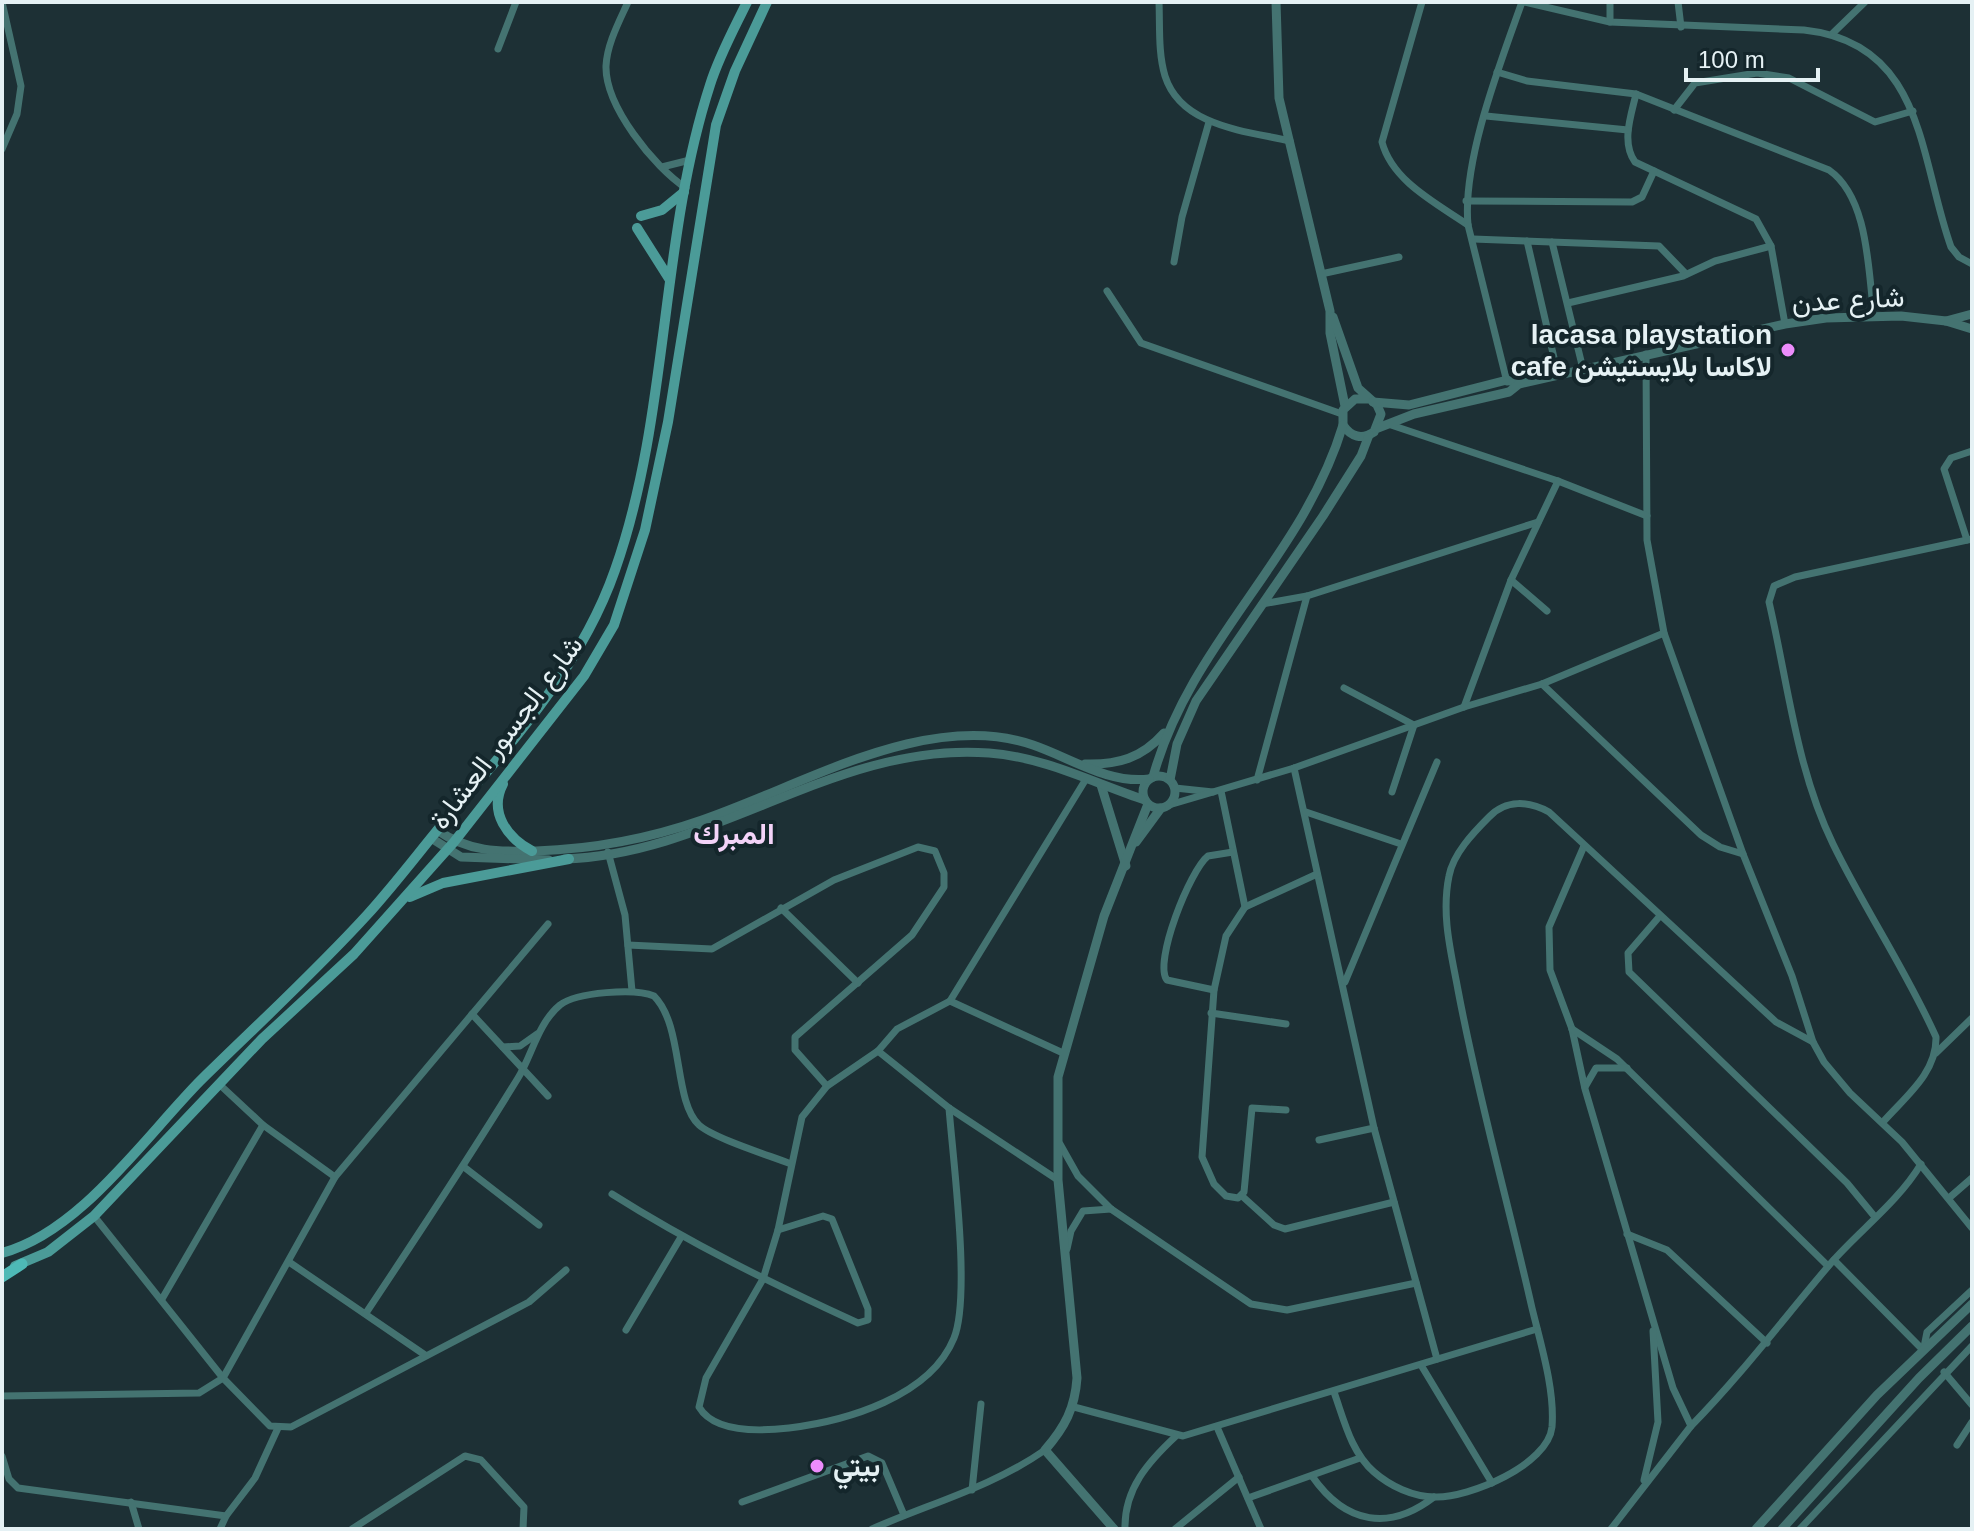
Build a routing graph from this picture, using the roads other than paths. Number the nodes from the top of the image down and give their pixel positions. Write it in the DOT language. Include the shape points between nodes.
graph roads {
  1 [pos="2,2"];
  2 [pos="516,2"];
  3 [pos="628,2"];
  4 [pos="747,2"];
  5 [pos="767,2"];
  6 [pos="1159,2"];
  7 [pos="1276,2"];
  8 [pos="1422,2"];
  9 [pos="1523,2"];
  10 [pos="1610,2"];
  11 [pos="1678,2"];
  12 [pos="1865,2"];
  13 [pos="1610,22"];
  14 [pos="1681,27"];
  15 [pos="1833,33"];
  16 [pos="498,49"];
  17 [pos="1497,72"];
  18 [pos="1636,94"];
  19 [pos="1674,110"];
  20 [pos="1913,111"];
  21 [pos="1486,116"];
  22 [pos="1209,122"];
  23 [pos="1628,130"];
  24 [pos="1290,141"];
  25 [pos="2,149"];
  26 [pos="692,160"];
  27 [pos="662,167"];
  28 [pos="1654,171"];
  29 [pos="686,189"];
  30 [pos="1466,201"];
  31 [pos="641,216"];
  32 [pos="1468,225"];
  33 [pos="637,228"];
  34 [pos="680,228"];
  35 [pos="698,234"];
  36 [pos="1473,239"];
  37 [pos="1527,241"];
  38 [pos="1552,242"];
  39 [pos="677,244"];
  40 [pos="1771,246"];
  41 [pos="695,251"];
  42 [pos="1399,257"];
  43 [pos="1174,262"];
  44 [pos="1972,264"];
  45 [pos="1321,274"];
  46 [pos="1686,274"];
  47 [pos="671,282"];
  48 [pos="1107,291"];
  49 [pos="1568,303"];
  50 [pos="1330,311"];
  51 [pos="1972,314"];
  52 [pos="1874,316"];
  53 [pos="1946,321"];
  54 [pos="1785,324"];
  55 [pos="1972,329"];
  56 [pos="1646,354"];
  57 [pos="1583,369"];
  58 [pos="1558,375"];
  59 [pos="1507,380"];
  60 [pos="1519,384"];
  61 [pos="1509,392"];
  62 [pos="1370,400"];
  63 [pos="1344,415"];
  64 [pos="1388,424"];
  65 [pos="1373,432"];
  66 [pos="1972,451"];
  67 [pos="1558,481"];
  68 [pos="1647,516"];
  69 [pos="1538,522"];
  70 [pos="1970,539"];
  71 [pos="1511,580"];
  72 [pos="1307,596"];
  73 [pos="1262,604"];
  74 [pos="1547,611"];
  75 [pos="1664,633"];
  76 [pos="1542,684"];
  77 [pos="1344,688"];
  78 [pos="1464,707"];
  79 [pos="1414,725"];
  80 [pos="1166,731"];
  81 [pos="1437,762"];
  82 [pos="1081,764"];
  83 [pos="1294,768"];
  84 [pos="508,773"];
  85 [pos="1151,778"];
  86 [pos="1086,779"];
  87 [pos="1257,780"];
  88 [pos="1172,784"];
  89 [pos="1101,785"];
  90 [pos="1218,792"];
  91 [pos="1392,792"];
  92 [pos="1146,802"];
  93 [pos="1165,807"];
  94 [pos="1306,812"];
  95 [pos="434,834"];
  96 [pos="1136,842"];
  97 [pos="1401,844"];
  98 [pos="607,845"];
  99 [pos="450,846"];
  100 [pos="1584,846"];
  101 [pos="532,851"];
  102 [pos="1233,852"];
  103 [pos="1743,854"];
  104 [pos="609,857"];
  105 [pos="569,859"];
  106 [pos="1126,866"];
  107 [pos="1317,874"];
  108 [pos="404,899"];
  109 [pos="1245,907"];
  110 [pos="781,908"];
  111 [pos="1659,917"];
  112 [pos="548,924"];
  113 [pos="628,945"];
  114 [pos="858,983"];
  115 [pos="1344,984"];
  116 [pos="1214,990"];
  117 [pos="632,991"];
  118 [pos="950,1001"];
  119 [pos="1211,1013"];
  120 [pos="472,1014"];
  121 [pos="1972,1018"];
  122 [pos="1286,1024"];
  123 [pos="1572,1029"];
  124 [pos="538,1032"];
  125 [pos="1813,1042"];
  126 [pos="503,1047"];
  127 [pos="878,1051"];
  128 [pos="1063,1053"];
  129 [pos="1936,1053"];
  130 [pos="1627,1068"];
  131 [pos="523,1070"];
  132 [pos="219,1084"];
  133 [pos="827,1086"];
  134 [pos="1585,1089"];
  135 [pos="548,1096"];
  136 [pos="949,1108"];
  137 [pos="1286,1110"];
  138 [pos="1883,1122"];
  139 [pos="263,1125"];
  140 [pos="1374,1128"];
  141 [pos="1057,1139"];
  142 [pos="1319,1140"];
  143 [pos="791,1164"];
  144 [pos="1921,1164"];
  145 [pos="464,1167"];
  146 [pos="335,1177"];
  147 [pos="1972,1178"];
  148 [pos="1058,1180"];
  149 [pos="612,1194"];
  150 [pos="1242,1196"];
  151 [pos="1949,1198"];
  152 [pos="1394,1202"];
  153 [pos="1111,1209"];
  154 [pos="94,1216"];
  155 [pos="1875,1217"];
  156 [pos="539,1225"];
  157 [pos="1971,1225"];
  158 [pos="778,1230"];
  159 [pos="1627,1234"];
  160 [pos="681,1237"];
  161 [pos="2,1253"];
  162 [pos="1065,1261"];
  163 [pos="289,1262"];
  164 [pos="1831,1263"];
  165 [pos="22,1264"];
  166 [pos="2,1270"];
  167 [pos="566,1270"];
  168 [pos="2,1277"];
  169 [pos="763,1279"];
  170 [pos="1416,1283"];
  171 [pos="1972,1290"];
  172 [pos="162,1299"];
  173 [pos="1972,1304"];
  174 [pos="366,1313"];
  175 [pos="1652,1317"];
  176 [pos="1972,1326"];
  177 [pos="1537,1329"];
  178 [pos="626,1330"];
  179 [pos="1767,1343"];
  180 [pos="1972,1346"];
  181 [pos="1923,1348"];
  182 [pos="425,1355"];
  183 [pos="1437,1359"];
  184 [pos="1421,1365"];
  185 [pos="1944,1372"];
  186 [pos="223,1378"];
  187 [pos="1334,1392"];
  188 [pos="2,1396"];
  189 [pos="981,1404"];
  190 [pos="1972,1405"];
  191 [pos="1074,1407"];
  192 [pos="1972,1422"];
  193 [pos="1691,1426"];
  194 [pos="1217,1427"];
  195 [pos="278,1428"];
  196 [pos="1176,1436"];
  197 [pos="1957,1445"];
  198 [pos="1045,1450"];
  199 [pos="2,1456"];
  200 [pos="1360,1458"];
  201 [pos="1312,1476"];
  202 [pos="1239,1477"];
  203 [pos="1492,1483"];
  204 [pos="1640,1489"];
  205 [pos="972,1490"];
  206 [pos="1434,1497"];
  207 [pos="1248,1498"];
  208 [pos="131,1502"];
  209 [pos="742,1502"];
  210 [pos="904,1515"];
  211 [pos="226,1516"];
  212 [pos="139,1529"];
  213 [pos="220,1529"];
  214 [pos="352,1529"];
  215 [pos="523,1529"];
  216 [pos="872,1529"];
  217 [pos="1114,1529"];
  218 [pos="1125,1529"];
  219 [pos="1175,1529"];
  220 [pos="1261,1529"];
  221 [pos="1611,1529"];
  222 [pos="1756,1529"];
  223 [pos="1782,1529"];
  224 [pos="1800,1529"];
  1 -- 25 [label="street" via="21,86 17,114"];
  2 -- 16 [label="street"];
  3 -- 27 [label="street" via="608,51 609,90 638,140"];
  4 -- 26 [label="main road, شارع الجسور العشارة" via="716,67"];
  5 -- 35 [label="main road, شارع الجسور العشارة" via="716,125"];
  6 -- 22 [label="street" via="1166,79 1181,101"];
  7 -- 24 [label="street" via="1279,98"];
  8 -- 32 [label="street" via="1382,142 1400,173"];
  9 -- 13 [label="street"];
  9 -- 17 [label="street"];
  10 -- 13 [label="street"];
  11 -- 14 [label="street"];
  12 -- 15 [label="street"];
  13 -- 14 [label="street"];
  14 -- 15 [label="street"];
  15 -- 20 [label="street" via="1883,68 1903,89"];
  17 -- 18 [label="street" via="1527,81"];
  17 -- 21 [label="street"];
  18 -- 19 [label="street"];
  18 -- 23 [label="street"];
  19 -- 20 [label="street" via="1695,83 1757,73 1789,78 1875,122"];
  19 -- 52 [label="street" via="1838,177 1859,223"];
  20 -- 44 [label="street" via="1951,247"];
  21 -- 23 [label="street"];
  21 -- 30 [label="street"];
  22 -- 24 [label="street"];
  22 -- 43 [label="street"];
  23 -- 28 [label="street" via="1629,154"];
  24 -- 45 [label="street"];
  26 -- 27 [label="street"];
  26 -- 29 [label="main road, شارع الجسور العشارة"];
  27 -- 29 [label="street"];
  28 -- 30 [label="street" via="1642,197 1632,202"];
  28 -- 40 [label="street" via="1746,211"];
  29 -- 31 [label="main road" via="671,205"];
  29 -- 34 [label="main road, شارع الجسور العشارة"];
  30 -- 32 [label="street"];
  32 -- 36 [label="street"];
  33 -- 47 [label="main road"];
  34 -- 35 [label="main road"];
  34 -- 39 [label="main road, شارع الجسور العشارة"];
  35 -- 41 [label="main road, شارع الجسور العشارة"];
  36 -- 37 [label="street"];
  36 -- 59 [label="street"];
  37 -- 38 [label="street"];
  37 -- 58 [label="street"];
  38 -- 46 [label="street" via="1659,246"];
  38 -- 49 [label="street"];
  39 -- 41 [label="main road"];
  39 -- 47 [label="main road, شارع الجسور العشارة"];
  40 -- 46 [label="street"];
  40 -- 54 [label="street"];
  41 -- 84 [label="main road, شارع الجسور العشارة" via="661,459 623,601 584,676"];
  42 -- 45 [label="street"];
  45 -- 50 [label="street"];
  46 -- 49 [label="street"];
  47 -- 95 [label="main road, شارع الجسور العشارة" via="632,510 602,603 553,688"];
  48 -- 63 [label="street" via="1141,343"];
  49 -- 57 [label="street"];
  50 -- 62 [label="street" via="1353,377"];
  50 -- 63 [label="street"];
  51 -- 53 [label="street, شارع عدن"];
  52 -- 53 [label="street, شارع عدن"];
  52 -- 54 [label="street, شارع عدن"];
  53 -- 55 [label="street, شارع عدن"];
  54 -- 56 [label="street, شارع عدن"];
  56 -- 57 [label="street, شارع عدن"];
  56 -- 68 [label="street"];
  57 -- 58 [label="street, شارع عدن"];
  58 -- 60 [label="street, شارع عدن"];
  59 -- 60 [label="street"];
  59 -- 61 [label="street"];
  59 -- 62 [label="street" via="1409,405"];
  60 -- 61 [label="street, شارع عدن"];
  61 -- 64 [label="street, شارع عدن"];
  62 -- 63 [label="street" via="1355,399"];
  62 -- 65 [label="street" via="1381,414"];
  63 -- 65 [label="street" via="1354,435"];
  63 -- 80 [label="street" via="1336,449 1305,513 1201,667"];
  64 -- 65 [label="street, شارع عدن"];
  64 -- 67 [label="street"];
  65 -- 73 [label="street"];
  66 -- 70 [label="street" via="1951,458 1944,469"];
  67 -- 68 [label="street"];
  67 -- 69 [label="street"];
  68 -- 75 [label="street"];
  69 -- 71 [label="street"];
  69 -- 72 [label="street"];
  70 -- 129 [label="street" via="1795,577 1774,586 1769,602 1817,804 1832,843 1920,1002 1936,1037"];
  71 -- 74 [label="street"];
  71 -- 78 [label="street"];
  72 -- 73 [label="street"];
  72 -- 87 [label="street"];
  73 -- 88 [label="street" via="1184,723"];
  75 -- 76 [label="street"];
  75 -- 103 [label="street"];
  76 -- 78 [label="street"];
  76 -- 103 [label="street" via="1701,835"];
  77 -- 79 [label="street"];
  78 -- 79 [label="street"];
  79 -- 83 [label="street"];
  79 -- 91 [label="street"];
  80 -- 82 [label="street" via="1132,758"];
  80 -- 85 [label="street"];
  81 -- 97 [label="street"];
  82 -- 85 [label="street" via="1111,776"];
  82 -- 98 [label="street" via="1031,744 949,736 882,751 699,821"];
  83 -- 87 [label="street"];
  83 -- 94 [label="street"];
  84 -- 99 [label="main road, شارع الجسور العشارة"];
  84 -- 101 [label="main road" via="499,791 500,817 512,838"];
  85 -- 88 [label="street"];
  85 -- 92 [label="street" via="1143,791"];
  86 -- 89 [label="street"];
  86 -- 104 [label="street" via="1018,756 934,752 893,759 782,796 704,830"];
  86 -- 118 [label="street"];
  87 -- 90 [label="street"];
  88 -- 90 [label="street"];
  88 -- 93 [label="street"];
  89 -- 92 [label="street"];
  89 -- 106 [label="street"];
  90 -- 93 [label="street"];
  90 -- 102 [label="street"];
  92 -- 93 [label="street"];
  92 -- 96 [label="street"];
  93 -- 96 [label="street"];
  94 -- 97 [label="street"];
  94 -- 107 [label="street"];
  95 -- 99 [label="street"];
  95 -- 161 [label="main road, شارع الجسور العشارة" via="340,944 68,1219 32,1244"];
  96 -- 106 [label="street"];
  97 -- 115 [label="street"];
  98 -- 101 [label="street"];
  98 -- 104 [label="street"];
  99 -- 101 [label="street"];
  99 -- 105 [label="street" via="461,857 478,860"];
  99 -- 108 [label="main road, شارع الجسور العشارة"];
  100 -- 111 [label="street"];
  100 -- 123 [label="street" via="1556,907 1547,946 1550,970"];
  100 -- 177 [label="street" via="1535,804 1506,805 1458,853 1447,894 1445,926 1471,1060"];
  102 -- 109 [label="street"];
  102 -- 116 [label="street" via="1208,856 1192,874 1162,964 1167,980"];
  103 -- 125 [label="street"];
  104 -- 105 [label="street"];
  104 -- 113 [label="street"];
  105 -- 108 [label="main road" via="443,883"];
  106 -- 128 [label="street" via="1104,916"];
  107 -- 109 [label="street"];
  107 -- 115 [label="street"];
  108 -- 132 [label="main road, شارع الجسور العشارة"];
  109 -- 116 [label="street" via="1226,936"];
  110 -- 113 [label="street" via="712,949"];
  110 -- 114 [label="street"];
  110 -- 114 [label="street" via="834,880 918,847 935,851 944,873 939,897 912,935"];
  111 -- 125 [label="street" via="1776,1022"];
  111 -- 155 [label="street" via="1628,953 1629,972 1847,1183"];
  112 -- 120 [label="street"];
  113 -- 117 [label="street"];
  114 -- 133 [label="street" via="795,1037 795,1050"];
  115 -- 140 [label="street"];
  116 -- 119 [label="street"];
  117 -- 124 [label="street" via="566,1001"];
  117 -- 143 [label="street" via="654,996 664,1010 690,1108 701,1127"];
  118 -- 127 [label="street" via="897,1029"];
  118 -- 128 [label="street"];
  119 -- 122 [label="street"];
  119 -- 150 [label="street" via="1202,1157 1226,1196"];
  120 -- 126 [label="street"];
  120 -- 146 [label="street"];
  121 -- 129 [label="street"];
  123 -- 130 [label="street"];
  123 -- 134 [label="street"];
  124 -- 126 [label="street" via="520,1046"];
  124 -- 131 [label="street"];
  125 -- 138 [label="street" via="1834,1075"];
  126 -- 131 [label="street"];
  127 -- 133 [label="street"];
  127 -- 136 [label="street"];
  128 -- 141 [label="street"];
  129 -- 138 [label="street" via="1925,1075"];
  130 -- 134 [label="street" via="1596,1068"];
  130 -- 164 [label="street"];
  131 -- 135 [label="street"];
  131 -- 145 [label="street"];
  132 -- 139 [label="street"];
  132 -- 154 [label="main road, شارع الجسور العشارة"];
  133 -- 143 [label="street" via="802,1117"];
  134 -- 159 [label="street"];
  136 -- 148 [label="street"];
  136 -- 169 [label="street" via="960,1318 938,1364 907,1388 840,1419 779,1429 713,1422 699,1407 700,1393"];
  137 -- 150 [label="street" via="1251,1110"];
  138 -- 144 [label="street"];
  139 -- 146 [label="street"];
  139 -- 172 [label="street"];
  140 -- 142 [label="street"];
  140 -- 152 [label="street"];
  141 -- 148 [label="street"];
  141 -- 153 [label="street" via="1078,1176"];
  143 -- 158 [label="street"];
  144 -- 151 [label="street"];
  144 -- 155 [label="street"];
  145 -- 156 [label="street"];
  145 -- 174 [label="street"];
  146 -- 163 [label="street"];
  147 -- 151 [label="street"];
  148 -- 162 [label="street"];
  149 -- 160 [label="street"];
  150 -- 152 [label="street" via="1285,1229"];
  151 -- 157 [label="street"];
  152 -- 170 [label="street"];
  153 -- 162 [label="street" via="1095,1208 1076,1218"];
  153 -- 170 [label="street" via="1232,1294 1268,1309 1315,1305"];
  154 -- 165 [label="main road, شارع الجسور العشارة" via="48,1252"];
  154 -- 172 [label="street"];
  155 -- 164 [label="street"];
  158 -- 169 [label="street"];
  158 -- 169 [label="street" via="823,1216 832,1219 868,1320 858,1323"];
  159 -- 175 [label="street"];
  159 -- 179 [label="street" via="1667,1250"];
  160 -- 169 [label="street"];
  160 -- 178 [label="street"];
  162 -- 191 [label="street" via="1076,1364"];
  163 -- 174 [label="street"];
  163 -- 186 [label="street"];
  164 -- 179 [label="street"];
  164 -- 181 [label="street"];
  165 -- 166 [label="main road, شارع الجسور العشارة"];
  165 -- 168 [label="main road"];
  167 -- 182 [label="street" via="529,1302"];
  170 -- 183 [label="street"];
  171 -- 181 [label="street" via="1927,1332"];
  172 -- 186 [label="street"];
  173 -- 181 [label="street"];
  174 -- 182 [label="street"];
  175 -- 193 [label="street" via="1673,1388"];
  175 -- 204 [label="street" via="1658,1422"];
  176 -- 223 [label="street"];
  177 -- 183 [label="street"];
  177 -- 203 [label="street" via="1551,1403 1549,1442 1540,1454"];
  179 -- 193 [label="street"];
  180 -- 185 [label="street"];
  181 -- 222 [label="street"];
  182 -- 195 [label="street" via="291,1427"];
  183 -- 184 [label="street"];
  184 -- 187 [label="street"];
  184 -- 203 [label="street"];
  185 -- 190 [label="street"];
  185 -- 224 [label="street"];
  186 -- 188 [label="street" via="199,1393"];
  186 -- 195 [label="street"];
  187 -- 194 [label="street"];
  187 -- 200 [label="street"];
  189 -- 205 [label="street"];
  191 -- 196 [label="street"];
  191 -- 198 [label="street"];
  192 -- 197 [label="street"];
  193 -- 204 [label="street"];
  194 -- 196 [label="street"];
  194 -- 202 [label="street"];
  195 -- 211 [label="street" via="255,1478"];
  196 -- 218 [label="street" via="1133,1485"];
  198 -- 205 [label="street"];
  198 -- 217 [label="street"];
  199 -- 208 [label="street" via="9,1479 18,1488"];
  200 -- 201 [label="street"];
  200 -- 206 [label="street" via="1394,1486"];
  201 -- 206 [label="street" via="1341,1514 1370,1528 1419,1518"];
  201 -- 207 [label="street"];
  202 -- 207 [label="street"];
  202 -- 219 [label="street"];
  203 -- 206 [label="street"];
  204 -- 221 [label="street"];
  205 -- 210 [label="street"];
  207 -- 220 [label="street"];
  208 -- 211 [label="street"];
  208 -- 212 [label="street"];
  209 -- 210 [label="street" via="868,1456 882,1463"];
  210 -- 216 [label="street"];
  211 -- 213 [label="street"];
  214 -- 215 [label="street" via="465,1456 497,1473 524,1507"];
}
